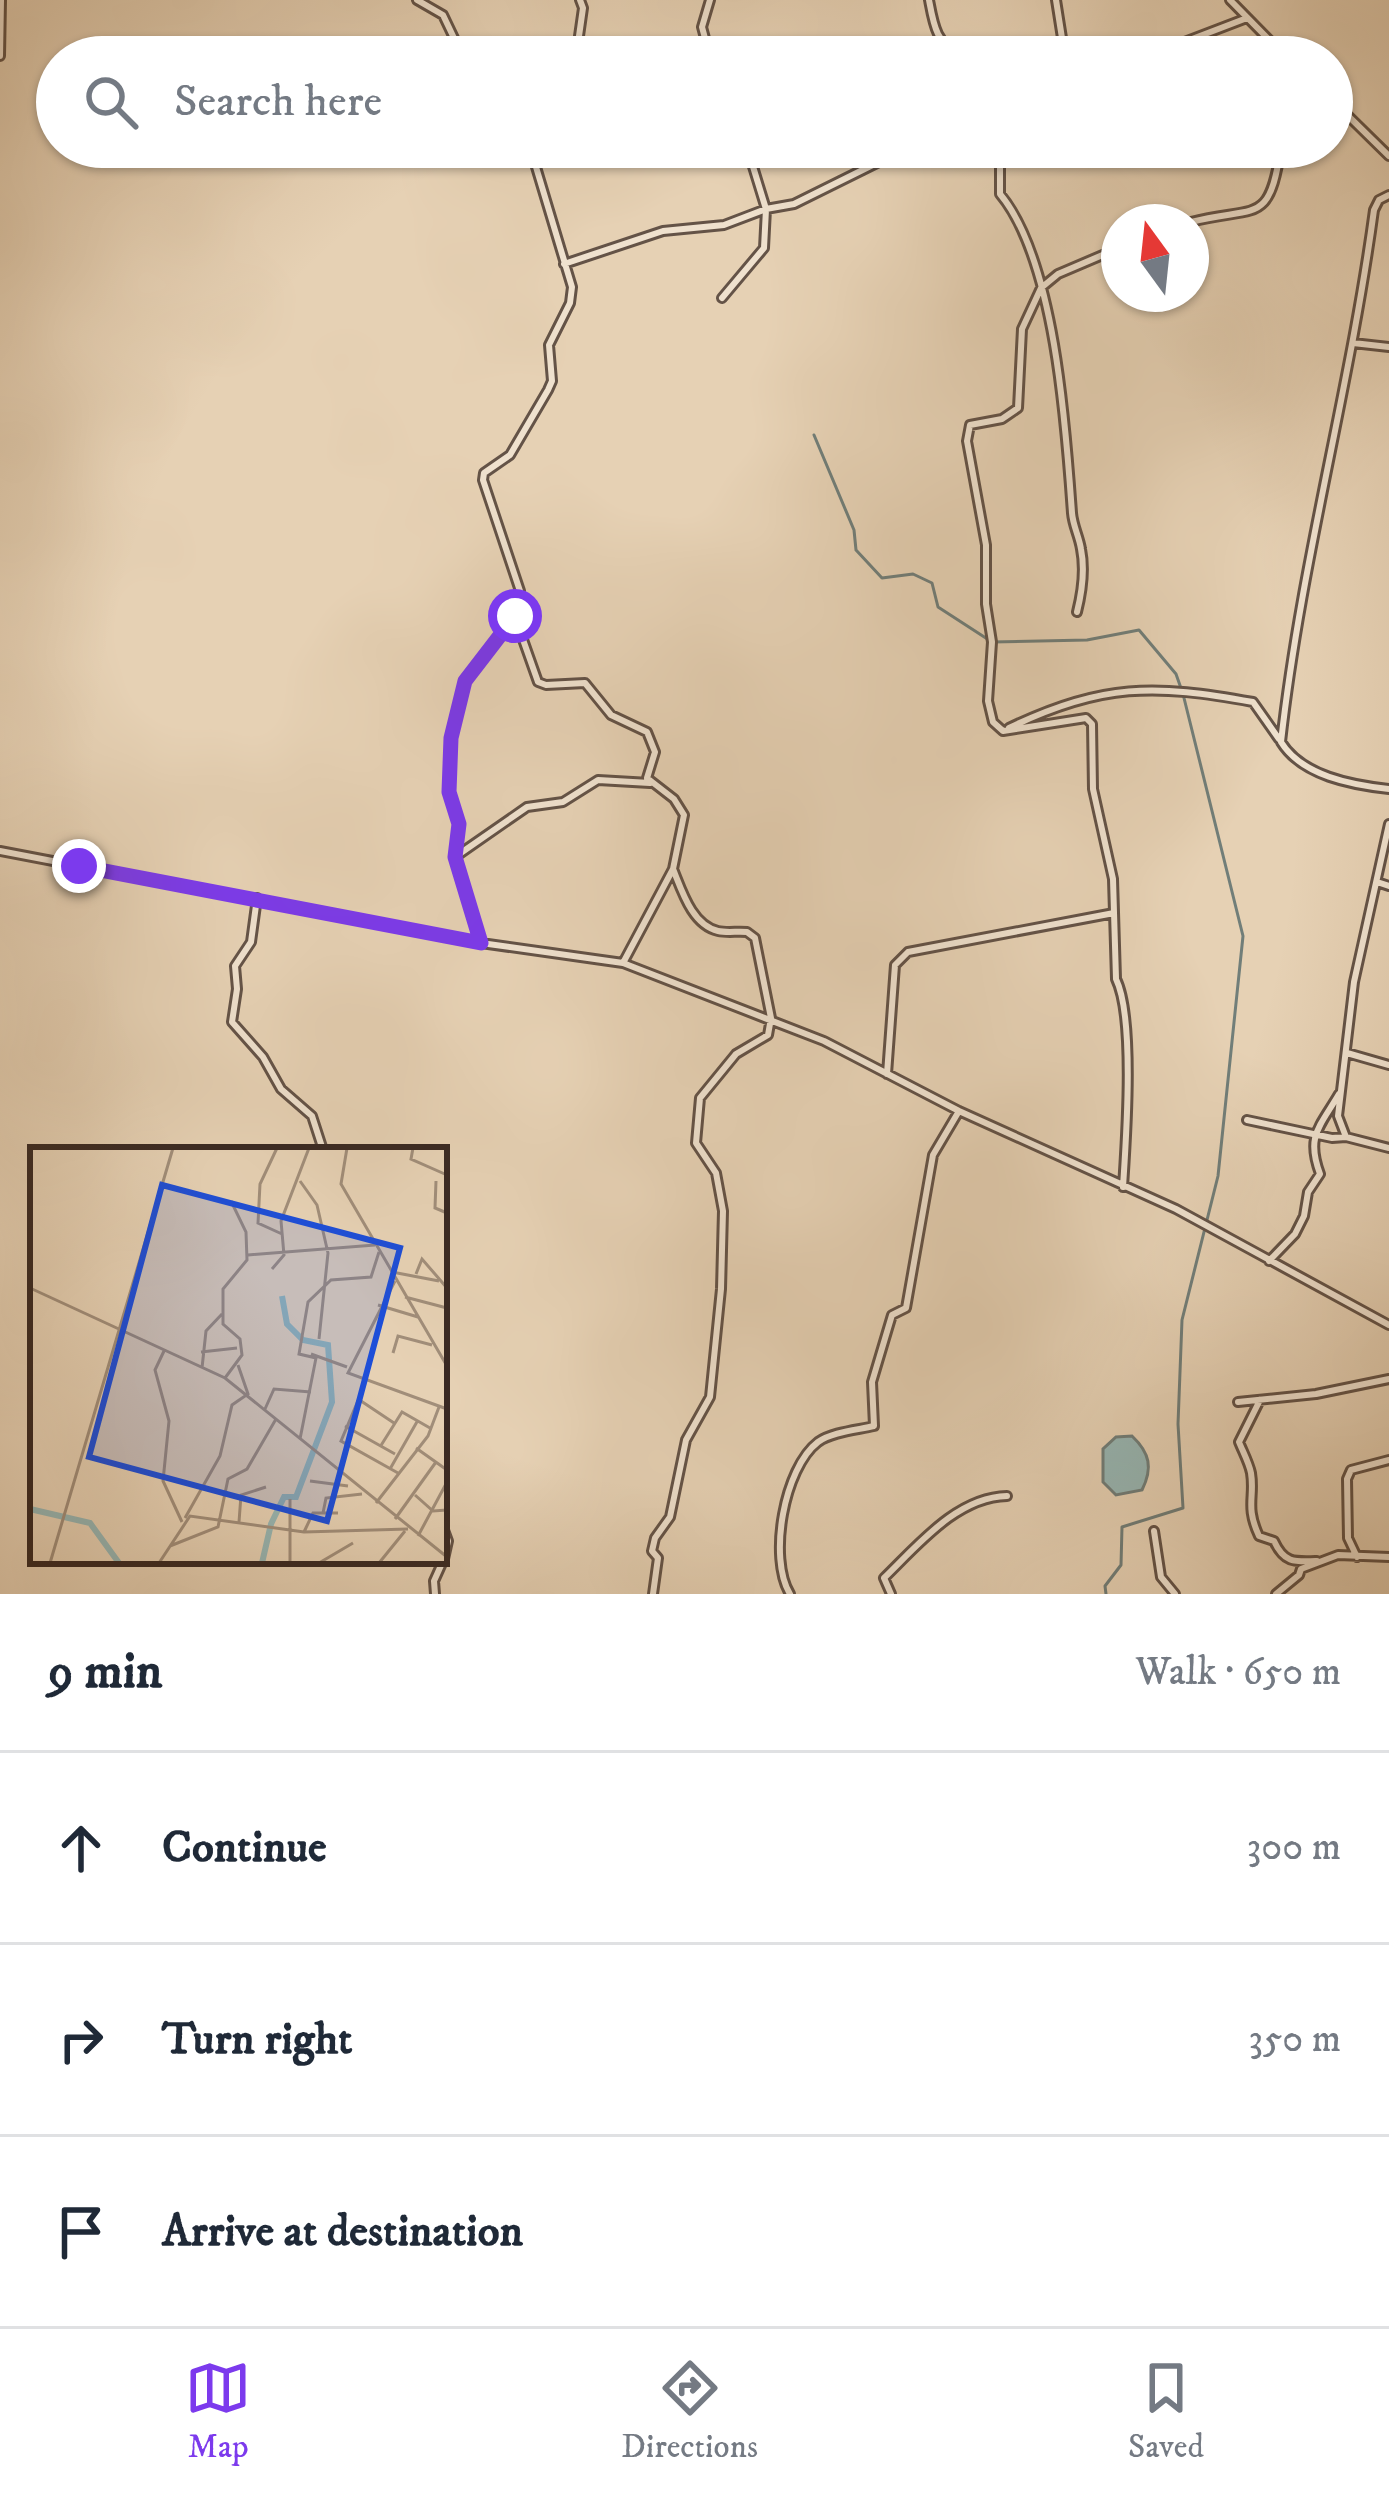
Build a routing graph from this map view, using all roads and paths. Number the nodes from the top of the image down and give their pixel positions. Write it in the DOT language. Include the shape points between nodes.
graph roads {
  1 [pos="1,0"];
  2 [pos="417,0"];
  3 [pos="580,0"];
  4 [pos="710,0"];
  5 [pos="929,0"];
  6 [pos="1056,0"];
  7 [pos="1230,0"];
  8 [pos="1247,18"];
  9 [pos="454,36"];
  10 [pos="579,36"];
  11 [pos="704,36"];
  12 [pos="937,36"];
  13 [pos="1062,36"];
  14 [pos="1199,36"];
  15 [pos="1265,36"];
  16 [pos="0,56"];
  17 [pos="1353,120"];
  18 [pos="1389,140"];
  19 [pos="1378,144"];
  20 [pos="1389,156"];
  21 [pos="536,168"];
  22 [pos="753,168"];
  23 [pos="867,168"];
  24 [pos="1000,168"];
  25 [pos="1276,168"];
  26 [pos="1389,195"];
  27 [pos="766,209"];
  28 [pos="1209,218"];
  29 [pos="1101,256"];
  30 [pos="563,264"];
  31 [pos="1040,288"];
  32 [pos="722,298"];
  33 [pos="1353,343"];
  34 [pos="1389,347"];
  35 [pos="1077,612"];
  36 [pos="515,616"];
  37 [pos="1003,731"];
  38 [pos="1281,742"];
  39 [pos="650,783"];
  40 [pos="1389,789"];
  41 [pos="1389,824"];
  42 [pos="0,851"];
  43 [pos="455,857"];
  44 [pos="674,869"];
  45 [pos="1377,882"];
  46 [pos="1389,886"];
  47 [pos="257,898"];
  48 [pos="1114,913"];
  49 [pos="481,943"];
  50 [pos="623,963"];
  51 [pos="771,1018"];
  52 [pos="1347,1053"];
  53 [pos="1389,1064"];
  54 [pos="887,1074"];
  55 [pos="1342,1090"];
  56 [pos="959,1111"];
  57 [pos="1246,1120"];
  58 [pos="1317,1135"];
  59 [pos="1346,1136"];
  60 [pos="322,1147"];
  61 [pos="1389,1148"];
  62 [pos="1123,1187"];
  63 [pos="1269,1262"];
  64 [pos="1389,1325"];
  65 [pos="1389,1379"];
  66 [pos="1260,1400"];
  67 [pos="1238,1402"];
  68 [pos="1389,1460"];
  69 [pos="1006,1496"];
  70 [pos="1154,1531"];
  71 [pos="1358,1557"];
  72 [pos="1389,1557"];
  73 [pos="1317,1561"];
  74 [pos="442,1564"];
  75 [pos="435,1594"];
  76 [pos="653,1594"];
  77 [pos="790,1594"];
  78 [pos="891,1594"];
  79 [pos="1174,1594"];
  80 [pos="1276,1594"];
  1 -- 16 [label="street"];
  2 -- 9 [label="street" via="443,15"];
  3 -- 10 [label="street"];
  4 -- 11 [label="street"];
  5 -- 12 [label="street"];
  6 -- 13 [label="street"];
  7 -- 8 [label="street"];
  8 -- 14 [label="street"];
  8 -- 15 [label="street"];
  17 -- 19 [label="street"];
  18 -- 19 [label="street"];
  19 -- 20 [label="street"];
  21 -- 30 [label="street"];
  22 -- 27 [label="street"];
  23 -- 27 [label="street"];
  24 -- 31 [label="street" via="1000,194 1015,213"];
  25 -- 28 [label="street" via="1260,208"];
  26 -- 33 [label="street" via="1374,210"];
  27 -- 30 [label="street"];
  27 -- 32 [label="street" via="762,253"];
  29 -- 31 [label="street"];
  30 -- 36 [label="street" via="572,287 549,345 552,382 520,440 482,480 518,578"];
  31 -- 35 [label="street" via="1082,552"];
  31 -- 37 [label="street" via="1022,328 1018,409 968,430 986,545 988,701"];
  33 -- 34 [label="street"];
  33 -- 38 [label="street" via="1313,527"];
  36 -- 39 [label="street" via="538,682 585,683 611,716 647,732 654,742"];
  36 -- 43 [label="street" via="465,681 456,707 449,792 459,824"];
  37 -- 38 [label="street" via="1048,709 1159,687 1253,702"];
  37 -- 48 [label="street" via="1072,719 1092,724 1093,789"];
  38 -- 40 [label="street" via="1330,777"];
  39 -- 43 [label="street" via="598,780 563,802 527,807"];
  39 -- 44 [label="street" via="683,815"];
  41 -- 45 [label="street"];
  42 -- 47 [label="street"];
  43 -- 49 [label="street"];
  44 -- 50 [label="street"];
  44 -- 51 [label="street" via="706,926 755,938"];
  45 -- 46 [label="street"];
  45 -- 52 [label="street"];
  47 -- 49 [label="street"];
  47 -- 60 [label="street" via="251,941 235,966 232,1022 281,1089 312,1116"];
  48 -- 54 [label="street" via="908,952 895,965"];
  48 -- 62 [label="street" via="1126,1067"];
  49 -- 50 [label="street"];
  50 -- 51 [label="street"];
  51 -- 54 [label="street"];
  51 -- 76 [label="street" via="768,1035 736,1054 700,1098 696,1143 716,1173 723,1211 721,1289 710,1397 686,1440 670,1517 655,1538"];
  52 -- 53 [label="street"];
  52 -- 55 [label="street"];
  54 -- 56 [label="street"];
  55 -- 58 [label="street"];
  55 -- 59 [label="street" via="1338,1116"];
  56 -- 62 [label="street"];
  56 -- 77 [label="street" via="933,1155 905,1309 892,1315 872,1382 874,1426 822,1438 802,1458 790,1491 779,1540"];
  57 -- 58 [label="street"];
  58 -- 59 [label="street"];
  58 -- 63 [label="street" via="1317,1185 1295,1234"];
  59 -- 61 [label="street"];
  62 -- 63 [label="street"];
  63 -- 64 [label="street"];
  65 -- 66 [label="street"];
  66 -- 67 [label="street"];
  66 -- 73 [label="street" via="1239,1442 1252,1476 1253,1522 1291,1562"];
  68 -- 71 [label="street" via="1352,1470 1347,1479 1348,1538"];
  69 -- 78 [label="street" via="983,1497 935,1529 884,1578"];
  70 -- 79 [label="street" via="1161,1577"];
  71 -- 72 [label="street"];
  71 -- 73 [label="street"];
  73 -- 80 [label="street"];
  74 -- 75 [label="street"];
}
